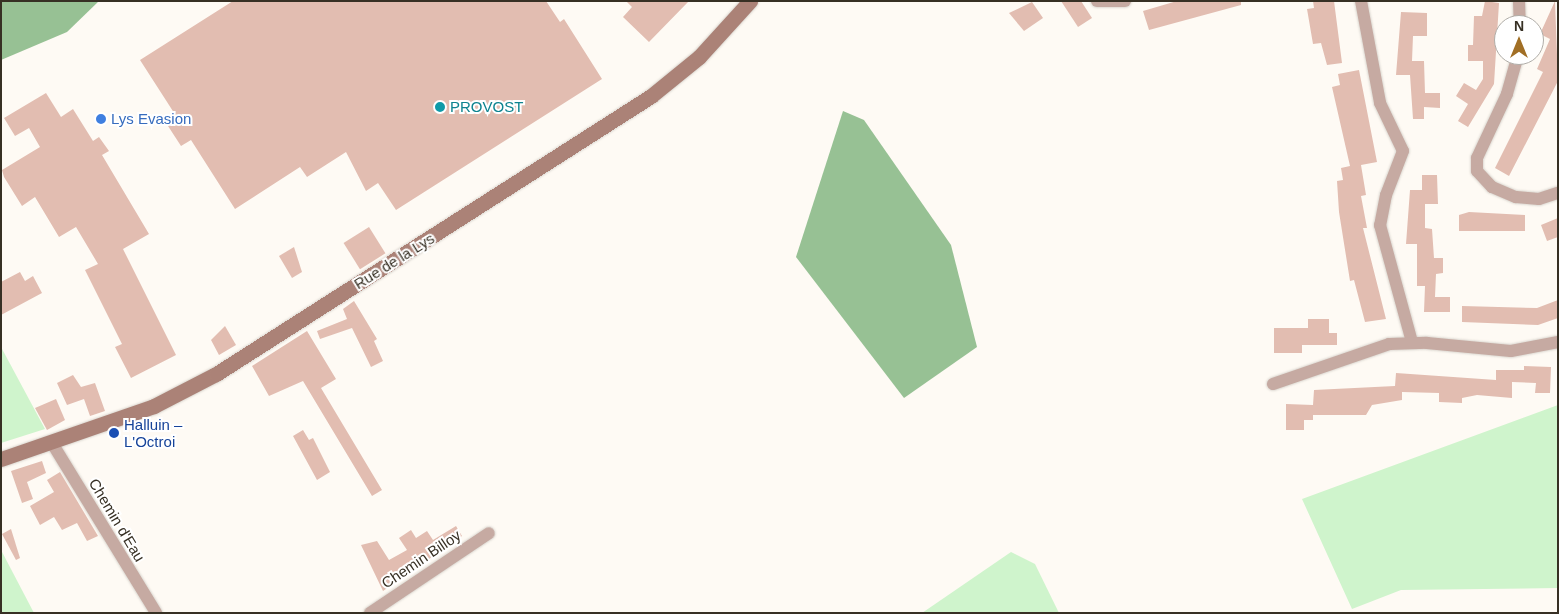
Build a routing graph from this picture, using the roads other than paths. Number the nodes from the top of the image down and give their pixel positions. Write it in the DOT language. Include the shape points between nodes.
graph roads {
  1 [pos="750,1"];
  2 [pos="1098,1"];
  3 [pos="1125,1"];
  4 [pos="1361,1"];
  5 [pos="1519,1"];
  6 [pos="1520,15"];
  7 [pos="1515,65"];
  8 [pos="1558,193"];
  9 [pos="1412,342"];
  10 [pos="1558,342"];
  11 [pos="1273,384"];
  12 [pos="52,442"];
  13 [pos="1,459"];
  14 [pos="489,533"];
  15 [pos="156,613"];
  16 [pos="370,613"];
  1 -- 12 [label="main road, Rue de la Lys" via="699,57 651,96 230,365 154,406"];
  2 -- 3 [label="street"];
  4 -- 9 [label="street" via="1380,103 1403,151 1386,195 1380,224"];
  5 -- 6 [label="street"];
  7 -- 8 [label="street" via="1507,94 1477,158 1477,171 1492,187 1516,197 1539,199"];
  9 -- 10 [label="street" via="1511,351"];
  9 -- 11 [label="street" via="1371,348"];
  12 -- 13 [label="main road, Rue de la Lys"];
  12 -- 15 [label="street, Chemin d'Eau"];
  14 -- 16 [label="street, Chemin Billoy"];
}
